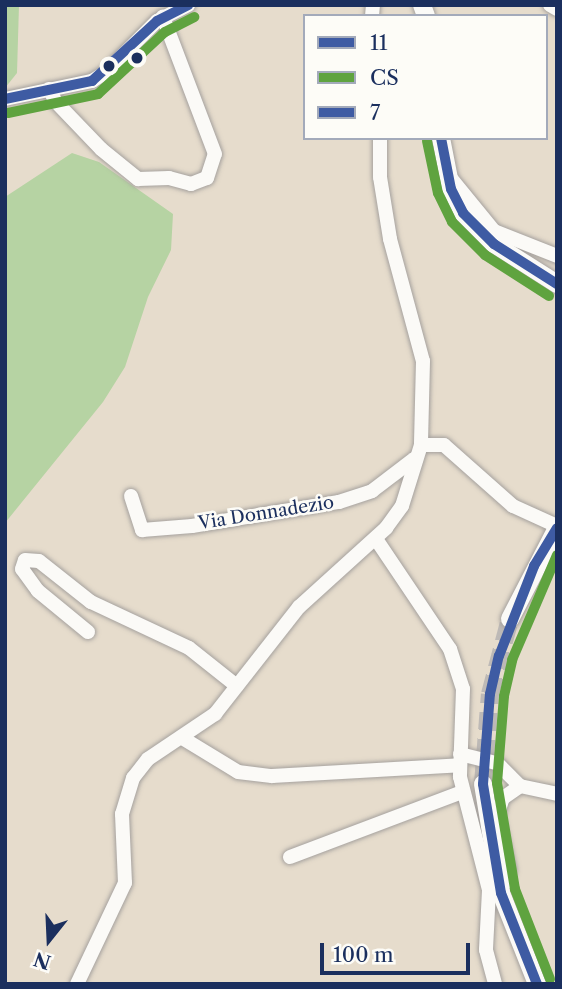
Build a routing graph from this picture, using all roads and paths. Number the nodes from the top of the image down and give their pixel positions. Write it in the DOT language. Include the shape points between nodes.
graph roads {
  1 [pos="188,5"];
  2 [pos="550,5"];
  3 [pos="557,9"];
  4 [pos="163,17"];
  5 [pos="49,89"];
  6 [pos="5,99"];
  7 [pos="380,140"];
  8 [pos="441,140"];
  9 [pos="446,172"];
  10 [pos="557,256"];
  11 [pos="557,284"];
  12 [pos="421,444"];
  13 [pos="414,459"];
  14 [pos="131,496"];
  15 [pos="555,532"];
  16 [pos="376,539"];
  17 [pos="510,619"];
  18 [pos="88,632"];
  19 [pos="237,687"];
  20 [pos="184,739"];
  21 [pos="460,759"];
  22 [pos="483,784"];
  23 [pos="520,786"];
  24 [pos="463,792"];
  25 [pos="557,794"];
  26 [pos="290,857"];
  27 [pos="501,893"];
  28 [pos="76,984"];
  29 [pos="495,984"];
  30 [pos="537,984"];
  1 -- 4 [label="street"];
  2 -- 3 [label="street"];
  4 -- 5 [label="street" via="106,74"];
  4 -- 5 [label="street" via="215,154 207,178 191,184 169,178 138,179 101,149"];
  5 -- 6 [label="street"];
  7 -- 12 [label="street, Via Donnadezio" via="380,177 390,239 423,361"];
  8 -- 9 [label="main road"];
  9 -- 10 [label="street" via="494,231"];
  9 -- 11 [label="main road" via="463,214 479,232"];
  12 -- 13 [label="street, Via Donnadezio"];
  12 -- 15 [label="street" via="443,445 513,506"];
  13 -- 14 [label="street, Via Donnadezio" via="372,491 339,502 181,527 142,530"];
  13 -- 16 [label="street, Via Donnadezio" via="402,506"];
  15 -- 17 [label="main road"];
  16 -- 19 [label="street, Via Donnadezio" via="299,607"];
  16 -- 21 [label="street" via="450,649 463,689"];
  18 -- 19 [label="street" via="38,591 22,569 24,560 39,561 91,602 189,648"];
  19 -- 20 [label="street, Via Donnadezio" via="215,714"];
  20 -- 21 [label="street" via="238,772 272,776"];
  20 -- 28 [label="street, Via Donnadezio" via="148,759 127,790 122,825 126,878"];
  21 -- 23 [label="street" via="497,763"];
  21 -- 24 [label="street"];
  22 -- 27 [label="main road"];
  23 -- 25 [label="street"];
  23 -- 27 [label="street" via="503,798 497,816 509,870"];
  24 -- 26 [label="street"];
  24 -- 29 [label="street" via="489,890 486,950"];
  27 -- 30 [label="main road"];
}
